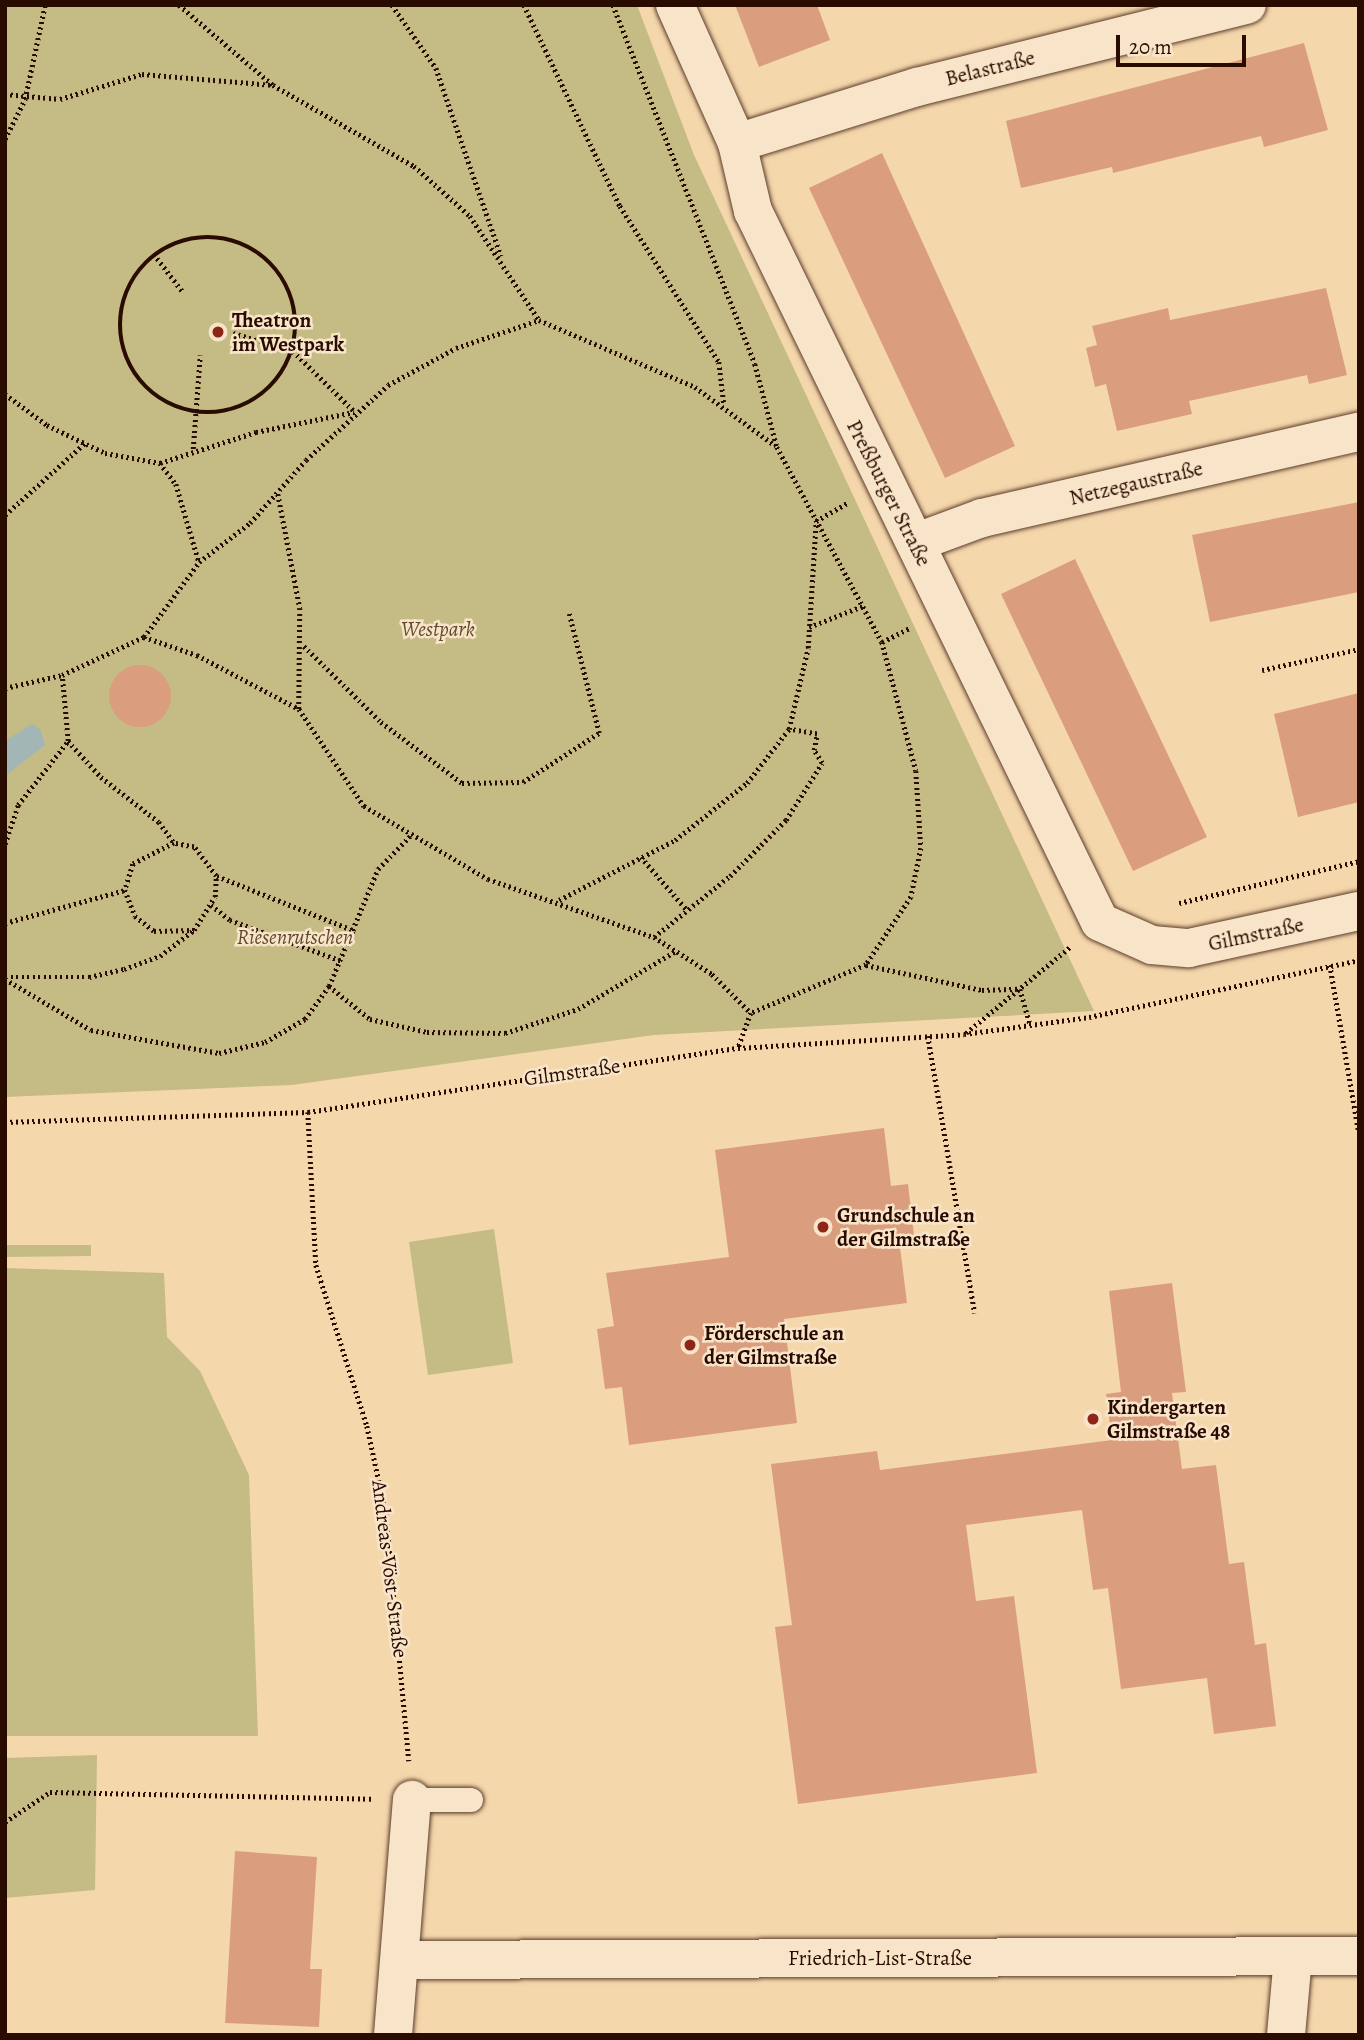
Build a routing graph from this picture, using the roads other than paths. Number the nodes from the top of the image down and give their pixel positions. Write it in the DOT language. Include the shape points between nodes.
graph roads {
  1 [pos="675,5"];
  2 [pos="1247,5"];
  3 [pos="737,143"];
  4 [pos="1359,432"];
  5 [pos="917,542"];
  6 [pos="1359,911"];
  7 [pos="1152,945"];
  8 [pos="412,1800"];
  9 [pos="471,1800"];
  10 [pos="1293,1956"];
  11 [pos="1359,1956"];
  12 [pos="401,1960"];
  13 [pos="393,2035"];
  14 [pos="1286,2035"];
  1 -- 3 [label="street, Preßburger Straße"];
  2 -- 3 [label="street, Belastraße" via="917,87"];
  3 -- 5 [label="street, Preßburger Straße" via="753,211 881,484"];
  4 -- 5 [label="street, Netzegaustraße" via="982,518"];
  5 -- 7 [label="street, Preßburger Straße" via="1100,922"];
  6 -- 7 [label="street, Gilmstraße" via="1189,948"];
  8 -- 9 [label="lane"];
  8 -- 12 [label="street"];
  10 -- 11 [label="street, Friedrich-List-Straße"];
  10 -- 12 [label="street, Friedrich-List-Straße"];
  10 -- 14 [label="street"];
  12 -- 13 [label="street"];
}
